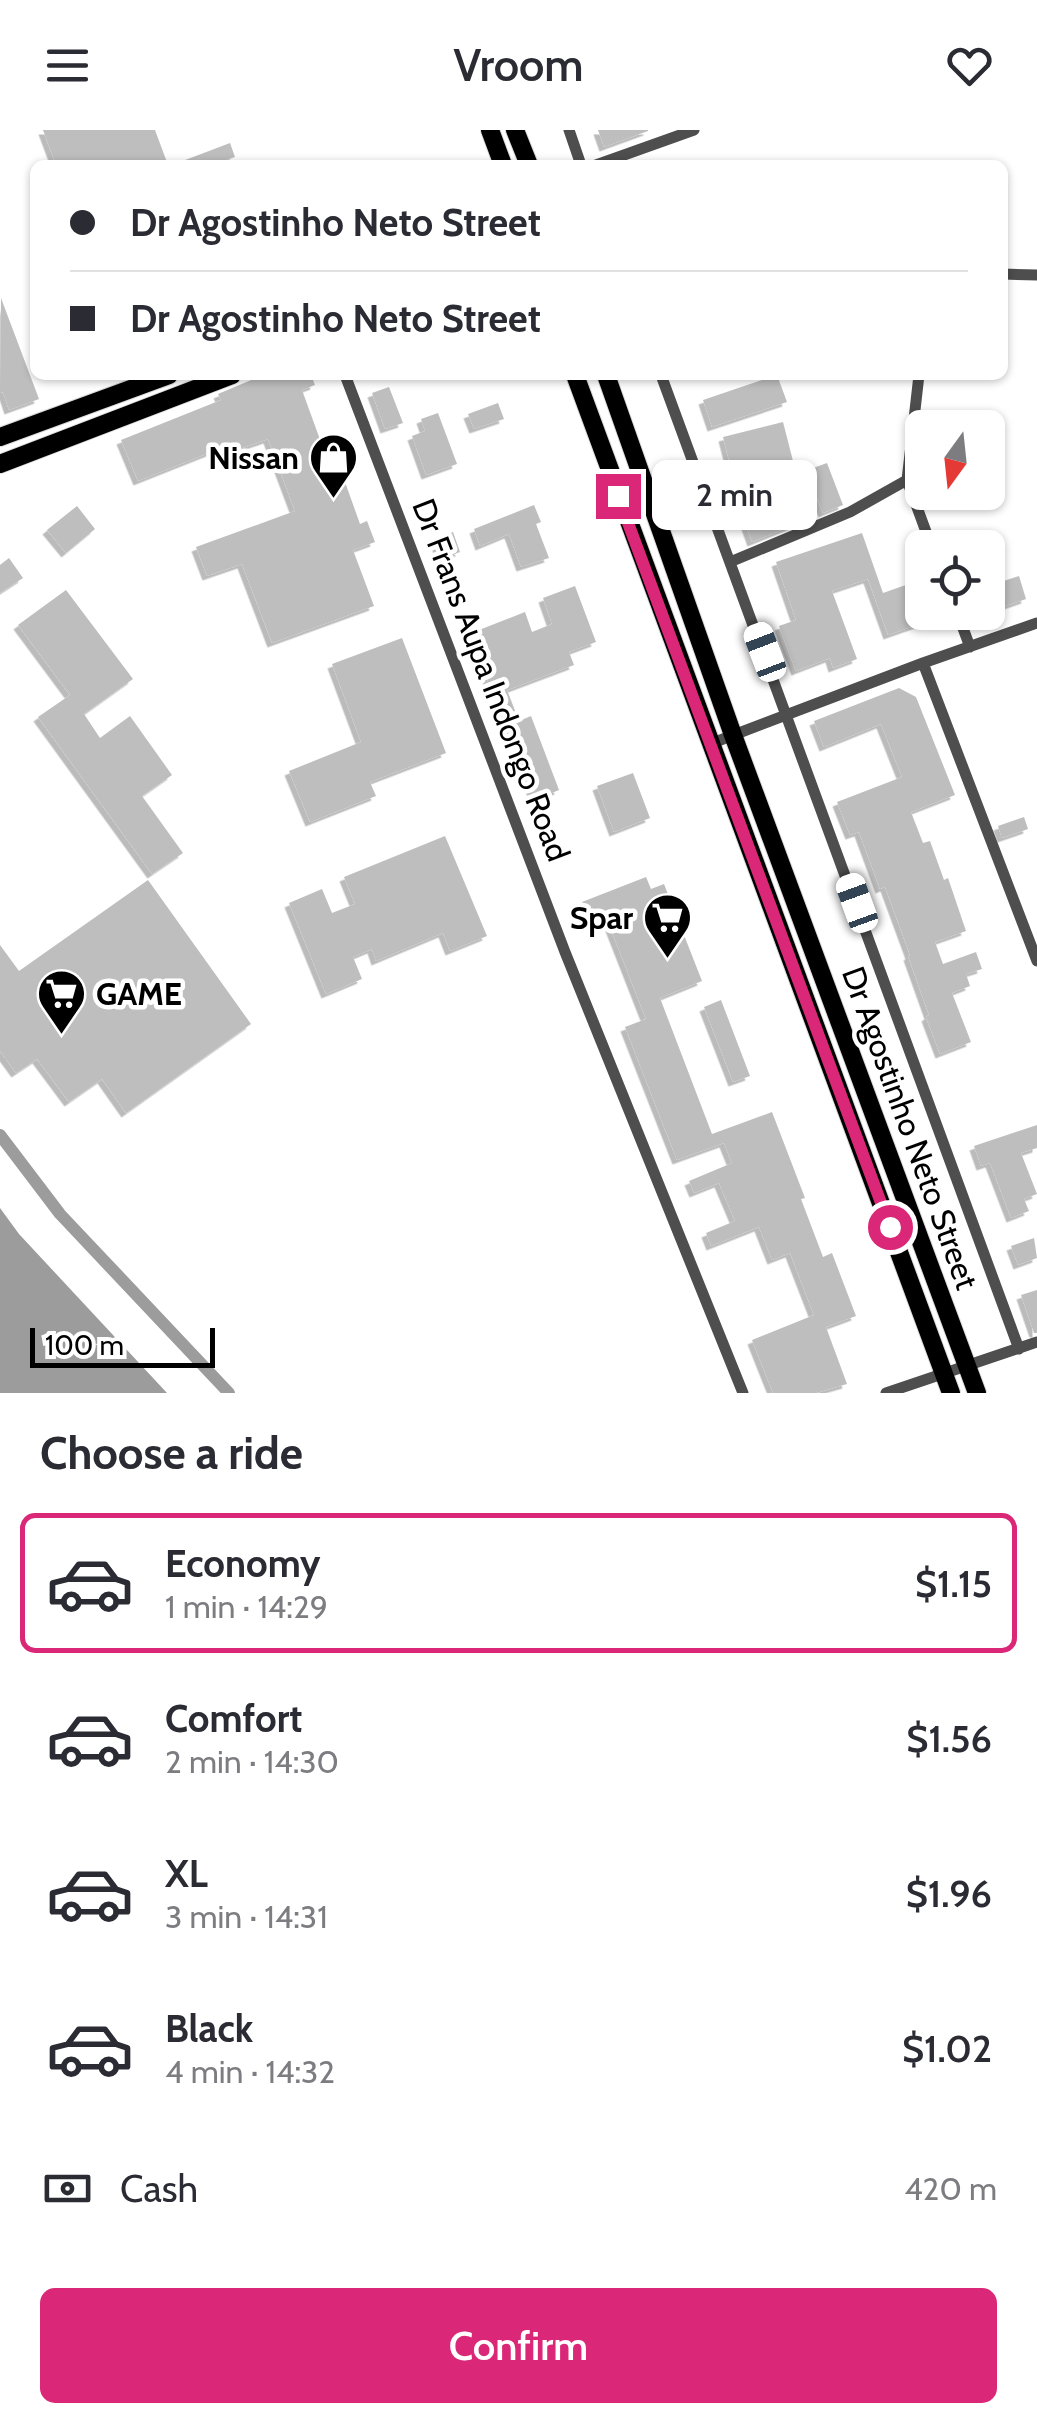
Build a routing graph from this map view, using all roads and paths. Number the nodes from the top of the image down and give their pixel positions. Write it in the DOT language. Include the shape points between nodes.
graph roads {
  1 [pos="490,130"];
  2 [pos="515,130"];
  3 [pos="569,130"];
  4 [pos="694,130"];
  5 [pos="502,160"];
  6 [pos="526,160"];
  7 [pos="579,160"];
  8 [pos="610,160"];
  9 [pos="1008,274"];
  10 [pos="1037,275"];
  11 [pos="156,380"];
  12 [pos="219,380"];
  13 [pos="347,380"];
  14 [pos="577,380"];
  15 [pos="608,380"];
  16 [pos="663,380"];
  17 [pos="918,380"];
  18 [pos="915,410"];
  19 [pos="0,438"];
  20 [pos="0,464"];
  21 [pos="905,481"];
  22 [pos="730,562"];
  23 [pos="1037,624"];
  24 [pos="963,630"];
  25 [pos="970,647"];
  26 [pos="924,664"];
  27 [pos="788,713"];
  28 [pos="734,735"];
  29 [pos="710,744"];
  30 [pos="1037,961"];
  31 [pos="1037,1342"];
  32 [pos="1018,1349"];
  33 [pos="966,1368"];
  34 [pos="948,1384"];
  35 [pos="743,1393"];
  36 [pos="886,1393"];
  37 [pos="977,1393"];
  1 -- 5 [label="main road"];
  2 -- 6 [label="main road"];
  3 -- 7 [label="street"];
  4 -- 8 [label="street"];
  9 -- 10 [label="street"];
  11 -- 19 [label="main road"];
  12 -- 20 [label="main road"];
  13 -- 35 [label="street, Dr Frans Aupa Indongo Road" via="565,952"];
  14 -- 29 [label="main road, Dr Agostinho Neto Street"];
  15 -- 28 [label="main road, Dr Agostinho Neto Street"];
  16 -- 22 [label="street"];
  17 -- 18 [label="street"];
  21 -- 22 [label="street"];
  22 -- 27 [label="street"];
  23 -- 25 [label="street"];
  24 -- 25 [label="street"];
  25 -- 26 [label="street"];
  26 -- 27 [label="street"];
  26 -- 30 [label="street"];
  27 -- 28 [label="street"];
  27 -- 32 [label="street"];
  28 -- 29 [label="street"];
  28 -- 33 [label="main road, Dr Agostinho Neto Street"];
  29 -- 34 [label="main road, Dr Agostinho Neto Street"];
  31 -- 32 [label="street"];
  32 -- 33 [label="street"];
  33 -- 34 [label="street"];
  33 -- 37 [label="main road, Dr Agostinho Neto Street"];
  34 -- 36 [label="street"];
}
